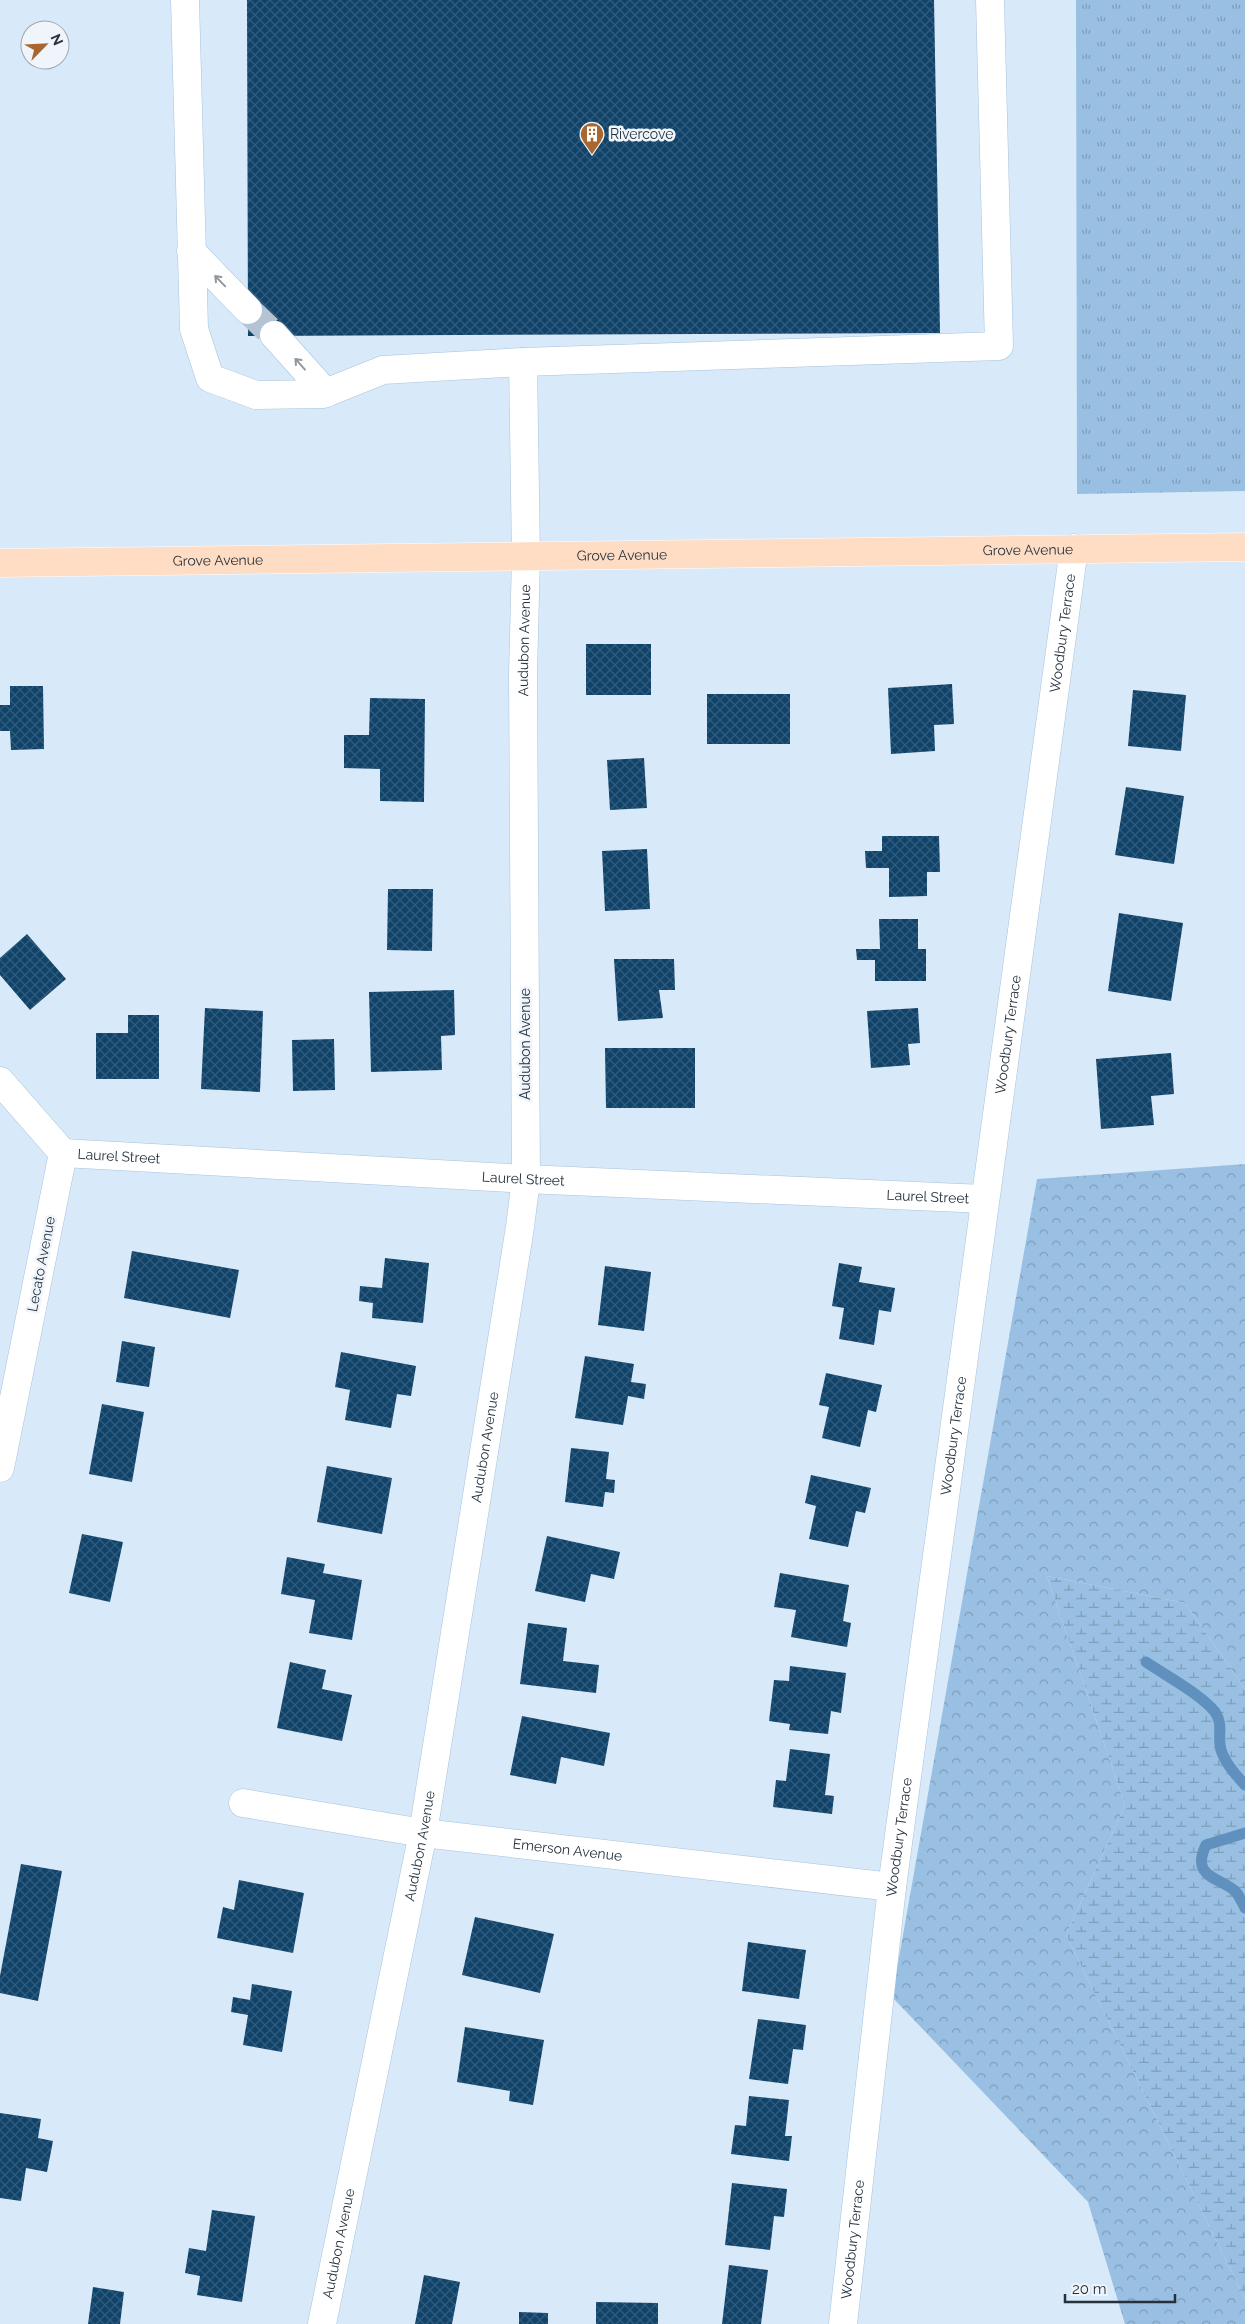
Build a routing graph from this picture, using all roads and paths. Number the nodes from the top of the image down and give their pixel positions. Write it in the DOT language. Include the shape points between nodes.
graph roads {
  1 [pos="186,0"];
  2 [pos="990,0"];
  3 [pos="191,251"];
  4 [pos="248,310"];
  5 [pos="274,335"];
  6 [pos="523,362"];
  7 [pos="326,393"];
  8 [pos="1245,547"];
  9 [pos="1074,548"];
  10 [pos="526,557"];
  11 [pos="0,564"];
  12 [pos="0,1082"];
  13 [pos="63,1153"];
  14 [pos="526,1179"];
  15 [pos="984,1199"];
  16 [pos="0,1468"];
  17 [pos="243,1803"];
  18 [pos="423,1833"];
  19 [pos="892,1887"];
  20 [pos="322,2324"];
  21 [pos="843,2324"];
  1 -- 3 [label="street"];
  2 -- 6 [label="street" via="999,346"];
  4 -- 3 [label="street, one-way"];
  3 -- 7 [label="street" via="194,329 210,378 256,395"];
  7 -- 5 [label="street, one-way"];
  6 -- 7 [label="street" via="382,370"];
  6 -- 10 [label="street, Audubon Avenue"];
  8 -- 9 [label="main road, Grove Avenue"];
  9 -- 10 [label="main road, Grove Avenue"];
  9 -- 15 [label="street, Woodbury Terrace"];
  10 -- 11 [label="main road, Grove Avenue"];
  10 -- 14 [label="street, Audubon Avenue" via="523,674"];
  12 -- 13 [label="street"];
  13 -- 14 [label="street, Laurel Street"];
  13 -- 16 [label="street, Lecato Avenue"];
  14 -- 15 [label="street, Laurel Street"];
  14 -- 18 [label="street, Audubon Avenue"];
  15 -- 19 [label="street, Woodbury Terrace"];
  17 -- 18 [label="street, Emerson Avenue"];
  18 -- 19 [label="street, Emerson Avenue"];
  18 -- 20 [label="street, Audubon Avenue"];
  19 -- 21 [label="street, Woodbury Terrace"];
}
